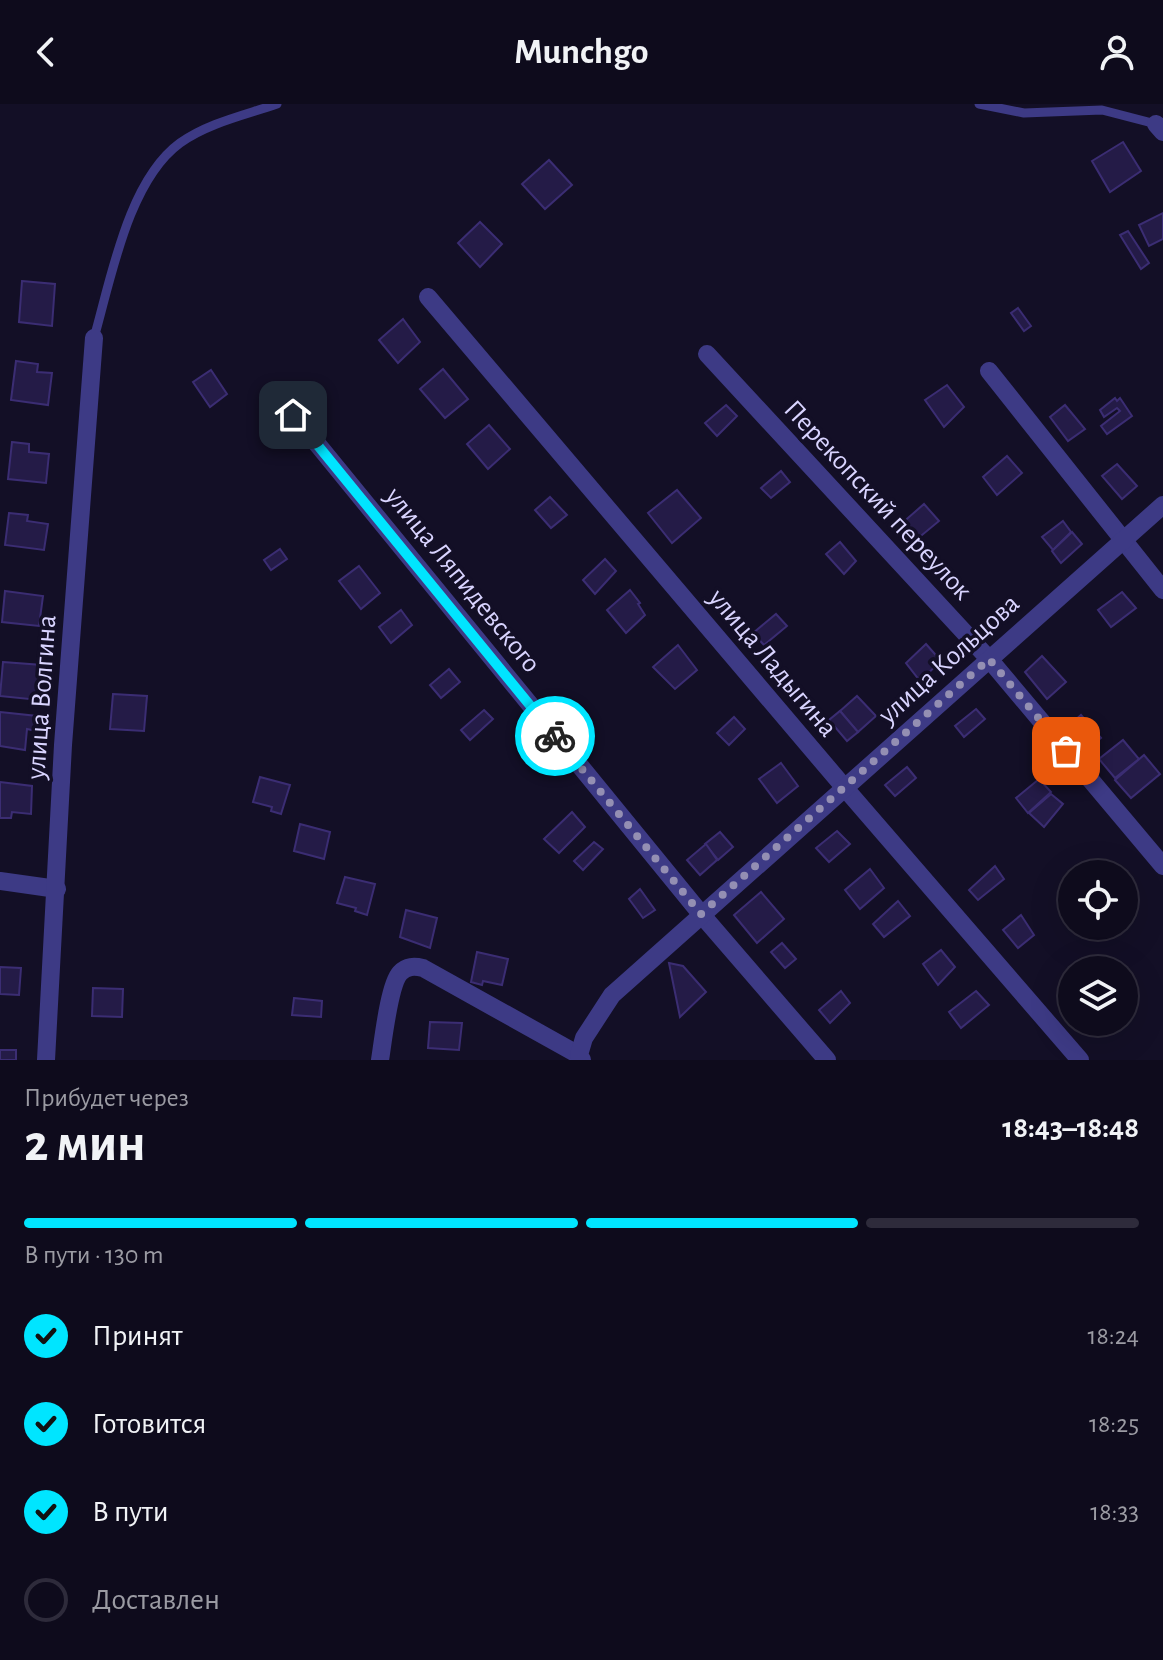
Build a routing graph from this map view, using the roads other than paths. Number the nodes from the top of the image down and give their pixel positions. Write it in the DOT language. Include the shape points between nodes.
graph roads {
  1 [pos="277,104"];
  2 [pos="979,104"];
  3 [pos="1159,128"];
  4 [pos="428,297"];
  5 [pos="94,338"];
  6 [pos="707,354"];
  7 [pos="989,371"];
  8 [pos="274,391"];
  9 [pos="1163,505"];
  10 [pos="1122,540"];
  11 [pos="1163,590"];
  12 [pos="989,659"];
  13 [pos="844,787"];
  14 [pos="1163,866"];
  15 [pos="0,881"];
  16 [pos="57,889"];
  17 [pos="701,914"];
  18 [pos="581,1057"];
  19 [pos="46,1060"];
  20 [pos="380,1060"];
  21 [pos="827,1060"];
  22 [pos="1080,1060"];
  1 -- 5 [label="lane" via="178,144 147,181 127,225"];
  2 -- 3 [label="lane" via="1024,113 1102,110"];
  4 -- 13 [label="street, улица Ладыгина"];
  5 -- 16 [label="street, улица Волгина"];
  6 -- 12 [label="street, Перекопский переулок"];
  7 -- 10 [label="street"];
  8 -- 17 [label="street, улица Ляпидевского"];
  9 -- 10 [label="street, улица Кольцова"];
  10 -- 11 [label="street"];
  10 -- 12 [label="street, улица Кольцова"];
  12 -- 13 [label="street, улица Кольцова"];
  12 -- 14 [label="street, Перекопский переулок"];
  13 -- 17 [label="street, улица Кольцова"];
  13 -- 22 [label="street, улица Ладыгина"];
  15 -- 16 [label="street"];
  16 -- 19 [label="street, улица Волгина"];
  17 -- 18 [label="street, улица Кольцова" via="612,995 584,1038"];
  17 -- 21 [label="street, улица Ляпидевского"];
  18 -- 20 [label="street" via="423,968 406,968 395,982"];
}
